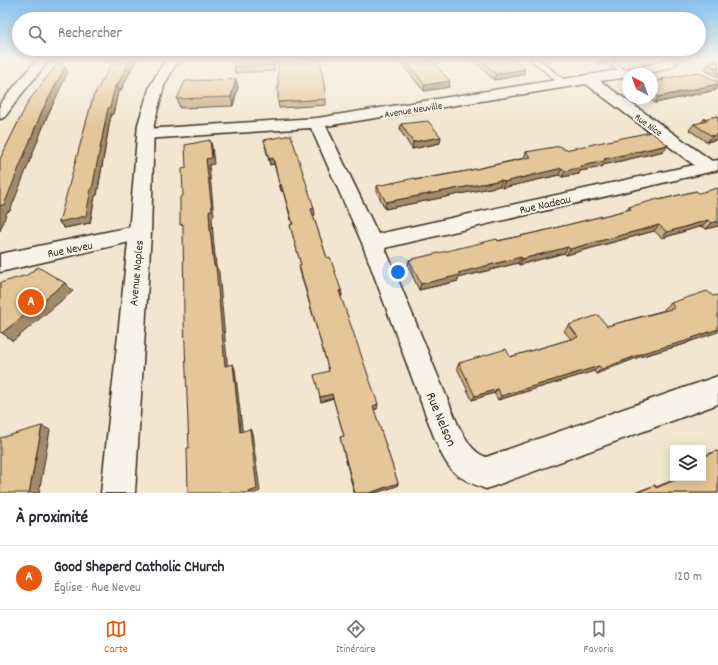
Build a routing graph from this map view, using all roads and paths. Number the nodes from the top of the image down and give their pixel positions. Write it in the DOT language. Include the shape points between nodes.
graph roads {
  1 [pos="25,81"];
  2 [pos="160,81"];
  3 [pos="560,81"];
  4 [pos="583,81"];
  5 [pos="591,81"];
  6 [pos="564,84"];
  7 [pos="0,114"];
  8 [pos="318,123"];
  9 [pos="145,134"];
  10 [pos="713,166"];
  11 [pos="140,233"];
  12 [pos="372,244"];
  13 [pos="0,262"];
  14 [pos="718,390"];
  15 [pos="118,493"];
  1 -- 7 [label="street"];
  2 -- 9 [label="street, Avenue Naples"];
  3 -- 6 [label="lane"];
  4 -- 6 [label="street, Avenue Neuville"];
  5 -- 10 [label="street, Rue Nice"];
  6 -- 8 [label="street, Avenue Neuville"];
  8 -- 9 [label="street, Avenue Neuville"];
  8 -- 12 [label="street, Rue Nelson"];
  9 -- 11 [label="street, Avenue Naples"];
  10 -- 12 [label="street, Rue Nadeau"];
  11 -- 13 [label="street, Rue Neveu"];
  11 -- 15 [label="street, Avenue Naples"];
  12 -- 14 [label="street, Rue Nelson" via="449,437 458,456 470,468 486,473"];
}
